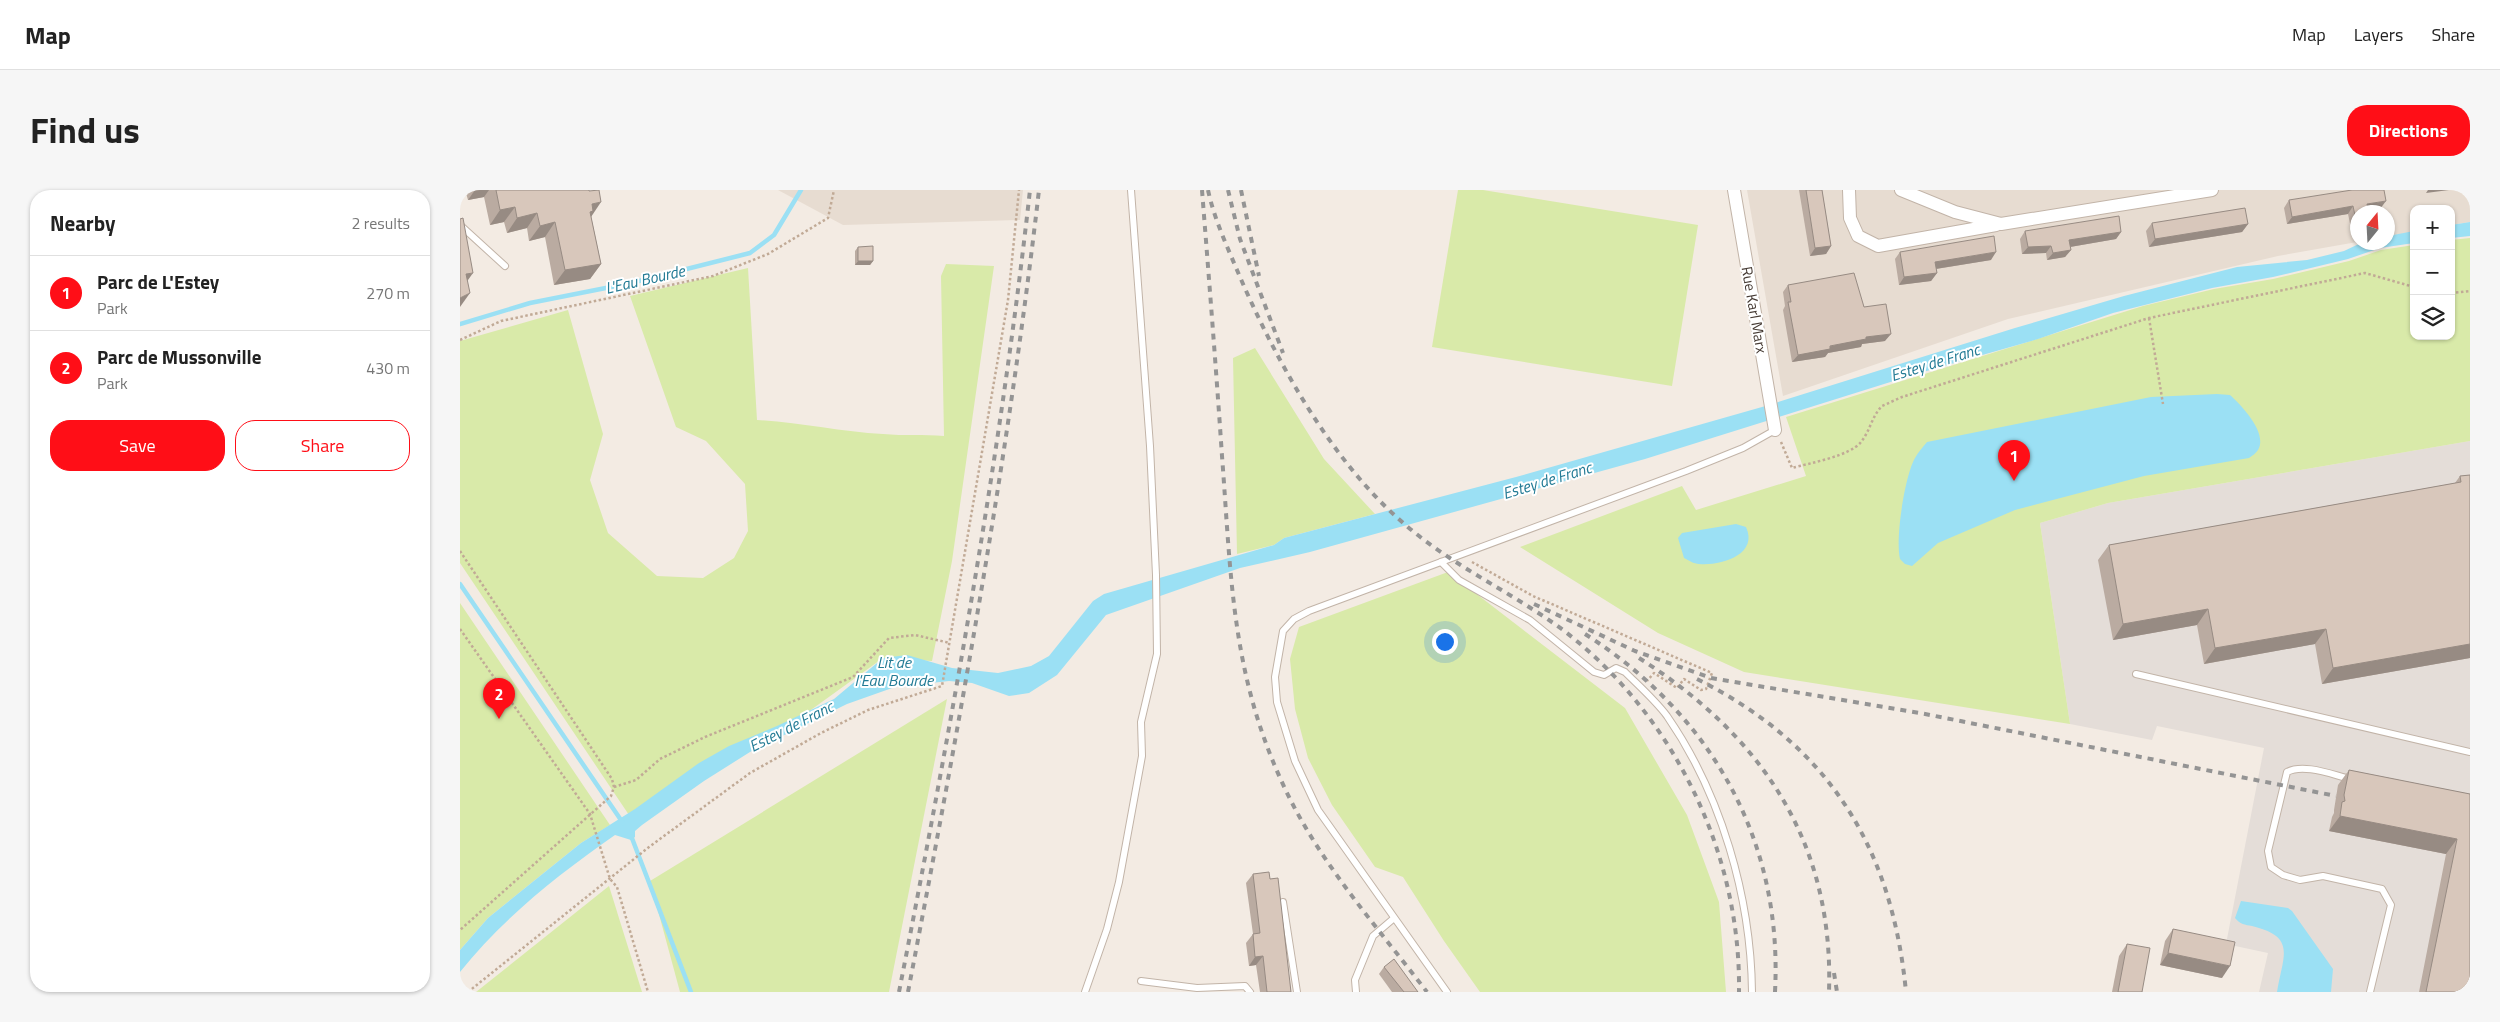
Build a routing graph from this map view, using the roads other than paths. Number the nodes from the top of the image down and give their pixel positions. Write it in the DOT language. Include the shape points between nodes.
graph roads {
  1 [pos="1131,190"];
  2 [pos="1734,190"];
  3 [pos="1849,190"];
  4 [pos="1901,190"];
  5 [pos="2212,190"];
  6 [pos="2001,224"];
  7 [pos="460,225"];
  8 [pos="505,266"];
  9 [pos="1775,424"];
  10 [pos="1440,562"];
  11 [pos="2136,674"];
  12 [pos="2470,752"];
  13 [pos="2359,780"];
  14 [pos="1283,902"];
  15 [pos="1393,919"];
  16 [pos="1141,981"];
  17 [pos="1355,990"];
  18 [pos="1086,992"];
  19 [pos="1250,992"];
  20 [pos="1297,992"];
  21 [pos="1446,992"];
  22 [pos="1752,992"];
  23 [pos="2370,992"];
  1 -- 18 [label="lane" via="1150,446 1157,654 1141,722 1142,756 1119,882"];
  2 -- 9 [label="street, Rue Karl Marx"];
  3 -- 6 [label="street" via="1850,218 1858,236 1878,246"];
  4 -- 6 [label="street" via="1955,212"];
  5 -- 6 [label="street"];
  7 -- 8 [label="lane"];
  9 -- 10 [label="lane" via="1743,448"];
  10 -- 15 [label="lane" via="1294,619 1283,631 1278,654 1275,677 1277,702 1295,761 1318,810"];
  10 -- 22 [label="lane" via="1459,580 1530,620 1594,672 1604,676 1613,669 1620,669 1666,715 1712,801 1733,858 1747,918"];
  11 -- 12 [label="lane"];
  13 -- 23 [label="lane" via="2303,769 2287,772 2268,851 2271,867 2283,875 2300,880 2323,876 2382,890 2391,905"];
  14 -- 20 [label="lane"];
  15 -- 17 [label="lane" via="1373,936 1361,964"];
  15 -- 21 [label="lane"];
  16 -- 19 [label="lane" via="1198,988 1246,986"];
}
